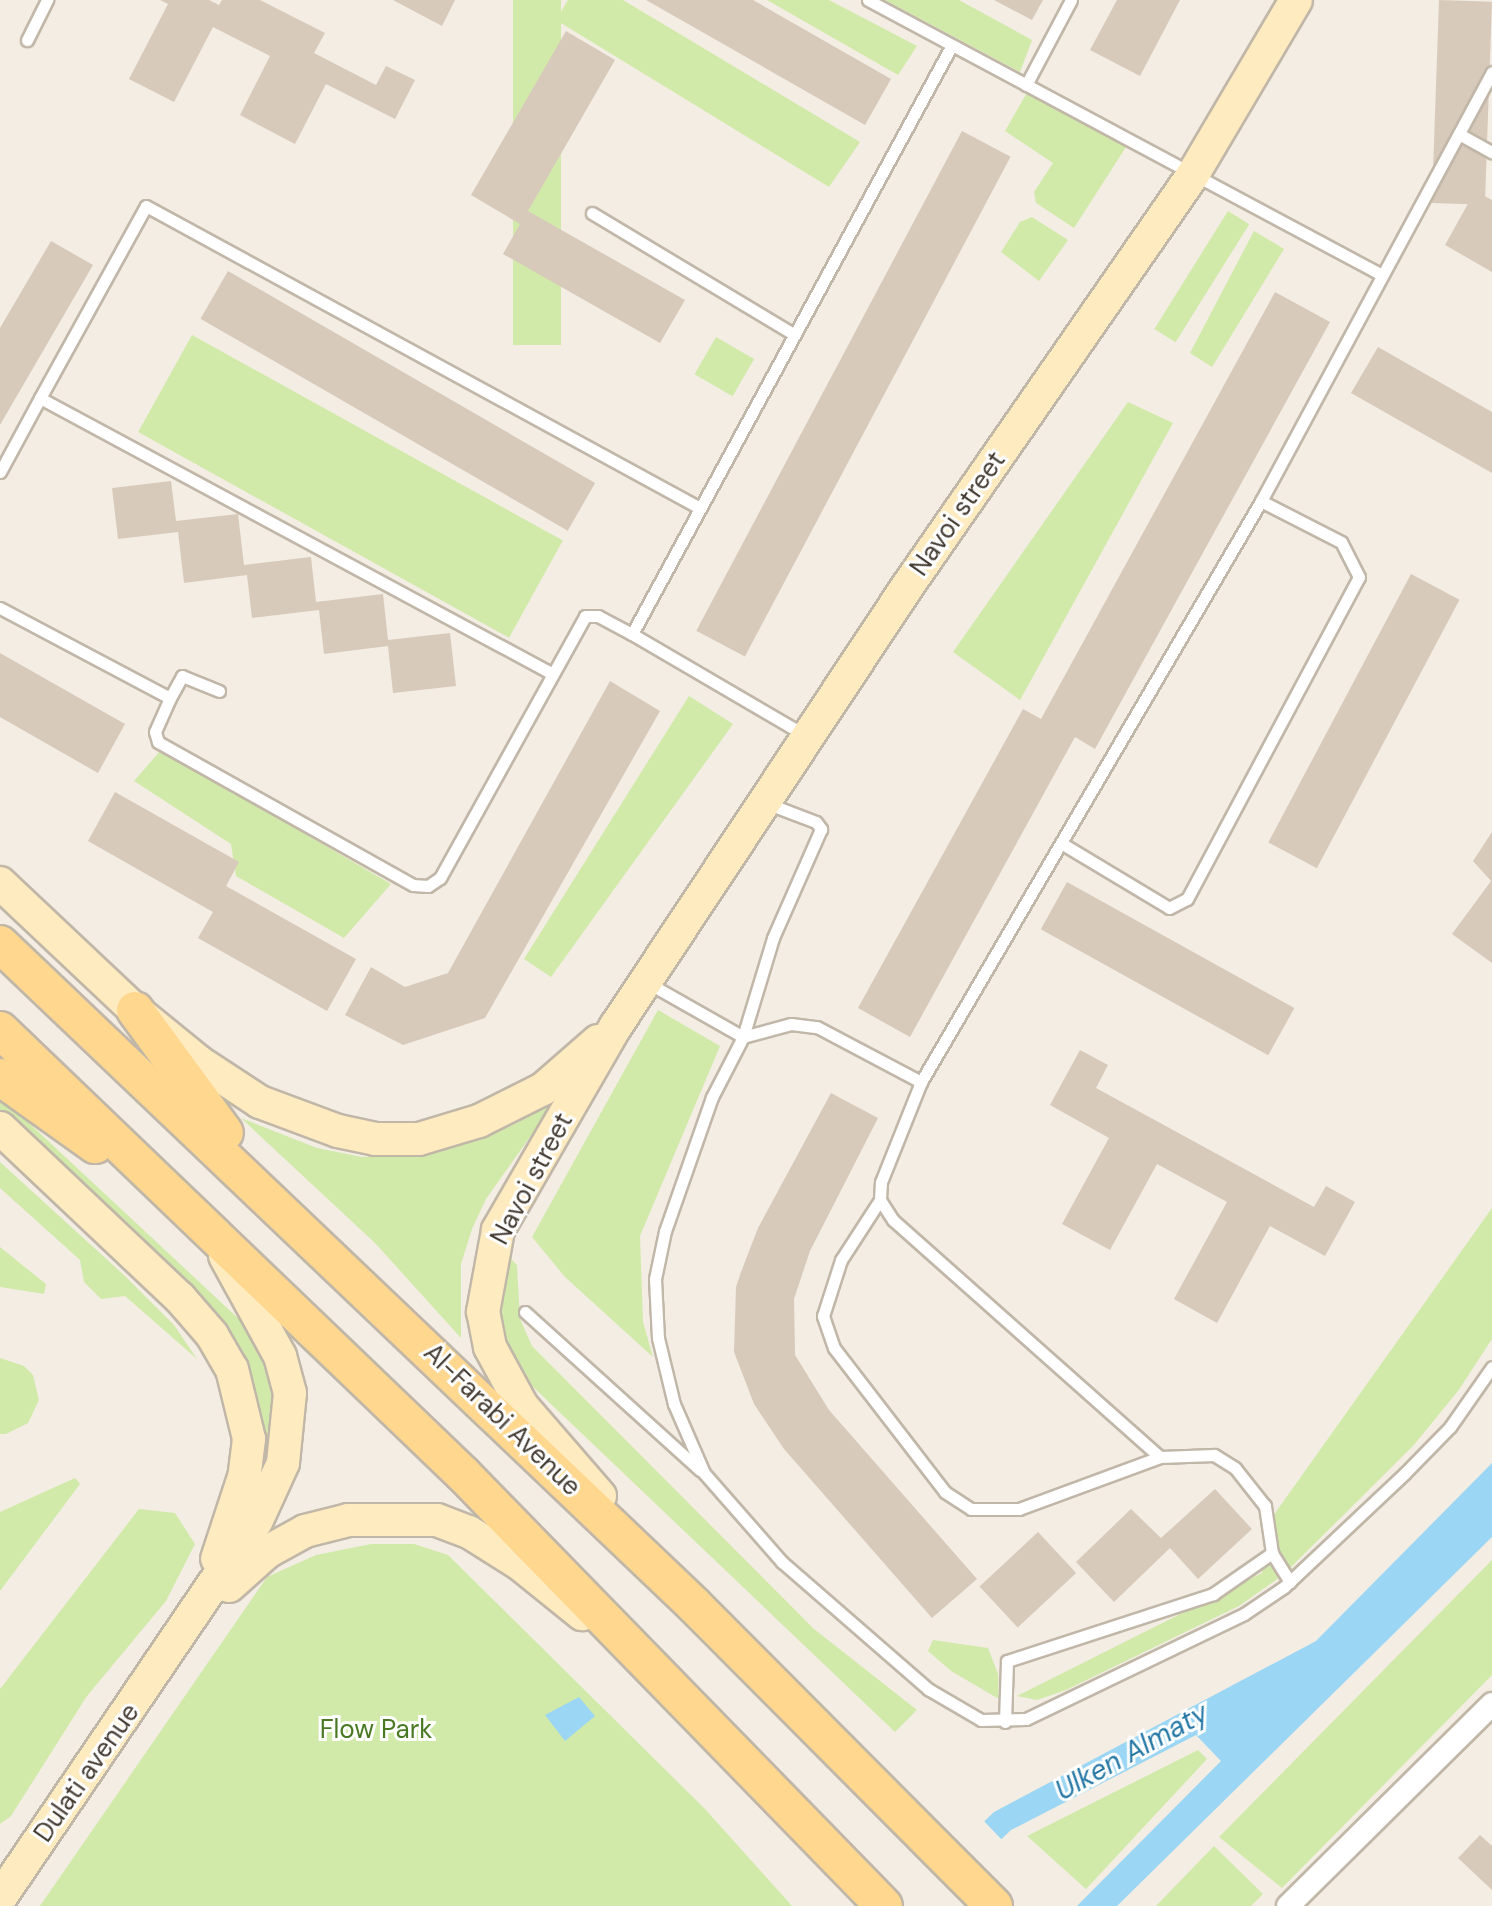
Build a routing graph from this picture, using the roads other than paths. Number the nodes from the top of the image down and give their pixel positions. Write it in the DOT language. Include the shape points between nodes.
graph roads {
  1 [pos="47,0"];
  2 [pos="868,0"];
  3 [pos="1071,0"];
  4 [pos="1296,0"];
  5 [pos="27,40"];
  6 [pos="952,45"];
  7 [pos="1492,72"];
  8 [pos="1026,85"];
  9 [pos="1459,134"];
  10 [pos="1492,152"];
  11 [pos="1192,176"];
  12 [pos="592,213"];
  13 [pos="1382,275"];
  14 [pos="793,334"];
  15 [pos="40,398"];
  16 [pos="0,472"];
  17 [pos="1261,501"];
  18 [pos="698,507"];
  19 [pos="0,608"];
  20 [pos="632,634"];
  21 [pos="551,673"];
  22 [pos="219,691"];
  23 [pos="170,698"];
  24 [pos="809,738"];
  25 [pos="766,803"];
  26 [pos="1061,843"];
  27 [pos="0,883"];
  28 [pos="0,944"];
  29 [pos="647,982"];
  30 [pos="135,1010"];
  31 [pos="616,1026"];
  32 [pos="0,1030"];
  33 [pos="743,1037"];
  34 [pos="0,1077"];
  35 [pos="921,1082"];
  36 [pos="0,1128"];
  37 [pos="880,1200"];
  38 [pos="281,1208"];
  39 [pos="204,1223"];
  40 [pos="525,1312"];
  41 [pos="1492,1367"];
  42 [pos="1160,1457"];
  43 [pos="704,1473"];
  44 [pos="1272,1553"];
  45 [pos="1290,1582"];
  46 [pos="694,1605"];
  47 [pos="198,1610"];
  48 [pos="174,1648"];
  49 [pos="638,1659"];
  50 [pos="1492,1704"];
  51 [pos="1005,1722"];
  52 [pos="0,1898"];
  53 [pos="884,1906"];
  54 [pos="994,1906"];
  55 [pos="1288,1906"];
  1 -- 5 [label="lane"];
  2 -- 6 [label="lane"];
  3 -- 8 [label="lane"];
  4 -- 11 [label="street, Navoi street"];
  6 -- 8 [label="lane"];
  6 -- 14 [label="lane"];
  7 -- 9 [label="lane"];
  8 -- 11 [label="lane"];
  9 -- 10 [label="lane"];
  9 -- 13 [label="lane"];
  11 -- 13 [label="lane"];
  11 -- 24 [label="street, Navoi street"];
  12 -- 14 [label="lane"];
  13 -- 17 [label="lane"];
  14 -- 18 [label="lane"];
  15 -- 16 [label="lane"];
  15 -- 18 [label="lane" via="146,206"];
  15 -- 21 [label="lane"];
  17 -- 26 [label="lane"];
  17 -- 26 [label="lane" via="1341,542 1359,577 1187,899 1169,908"];
  18 -- 20 [label="lane"];
  19 -- 23 [label="lane"];
  20 -- 21 [label="lane" via="598,616 585,616"];
  20 -- 24 [label="lane"];
  21 -- 23 [label="lane" via="440,878 428,886 413,885 158,742 155,732"];
  22 -- 23 [label="lane" via="182,676"];
  24 -- 25 [label="street, Navoi street"];
  25 -- 29 [label="street, Navoi street"];
  25 -- 33 [label="lane" via="816,822 821,829 773,938"];
  26 -- 35 [label="lane"];
  27 -- 30 [label="street"];
  28 -- 38 [label="main road, Al-Farabi Avenue"];
  29 -- 31 [label="street, Navoi street"];
  29 -- 33 [label="lane"];
  30 -- 31 [label="street, Navoi street" via="260,1102 375,1139 419,1139 479,1121 543,1089"];
  30 -- 38 [label="main road"];
  31 -- 46 [label="street, Navoi street" via="498,1230 483,1312 490,1347 522,1406"];
  32 -- 39 [label="main road"];
  33 -- 35 [label="lane" via="791,1024 817,1027"];
  33 -- 43 [label="lane" via="712,1097 665,1231 655,1279 656,1323 674,1404"];
  34 -- 39 [label="main road"];
  35 -- 37 [label="lane" via="881,1182"];
  36 -- 47 [label="street" via="180,1298 232,1369 249,1439 244,1477"];
  37 -- 42 [label="lane" via="893,1220"];
  37 -- 42 [label="lane" via="841,1260 823,1316 834,1348 945,1492 971,1509 1019,1509"];
  38 -- 46 [label="main road, Al-Farabi Avenue"];
  39 -- 47 [label="street" via="280,1356 290,1393 290,1429 273,1490"];
  39 -- 49 [label="main road" via="463,1474"];
  40 -- 43 [label="lane"];
  41 -- 45 [label="lane" via="1450,1427"];
  42 -- 44 [label="lane" via="1214,1455 1235,1468 1265,1506"];
  43 -- 51 [label="lane" via="782,1562 895,1663 954,1707 981,1720"];
  44 -- 45 [label="lane"];
  44 -- 51 [label="lane" via="1213,1594 1007,1661"];
  45 -- 51 [label="lane" via="1244,1614 1076,1697"];
  46 -- 54 [label="main road, Al-Farabi Avenue"];
  47 -- 48 [label="street"];
  48 -- 49 [label="street" via="240,1574 267,1552 305,1531 348,1520 397,1517 437,1520 469,1532 520,1564"];
  48 -- 52 [label="street, Dulati avenue"];
  49 -- 53 [label="main road"];
  50 -- 55 [label="street"];
}
